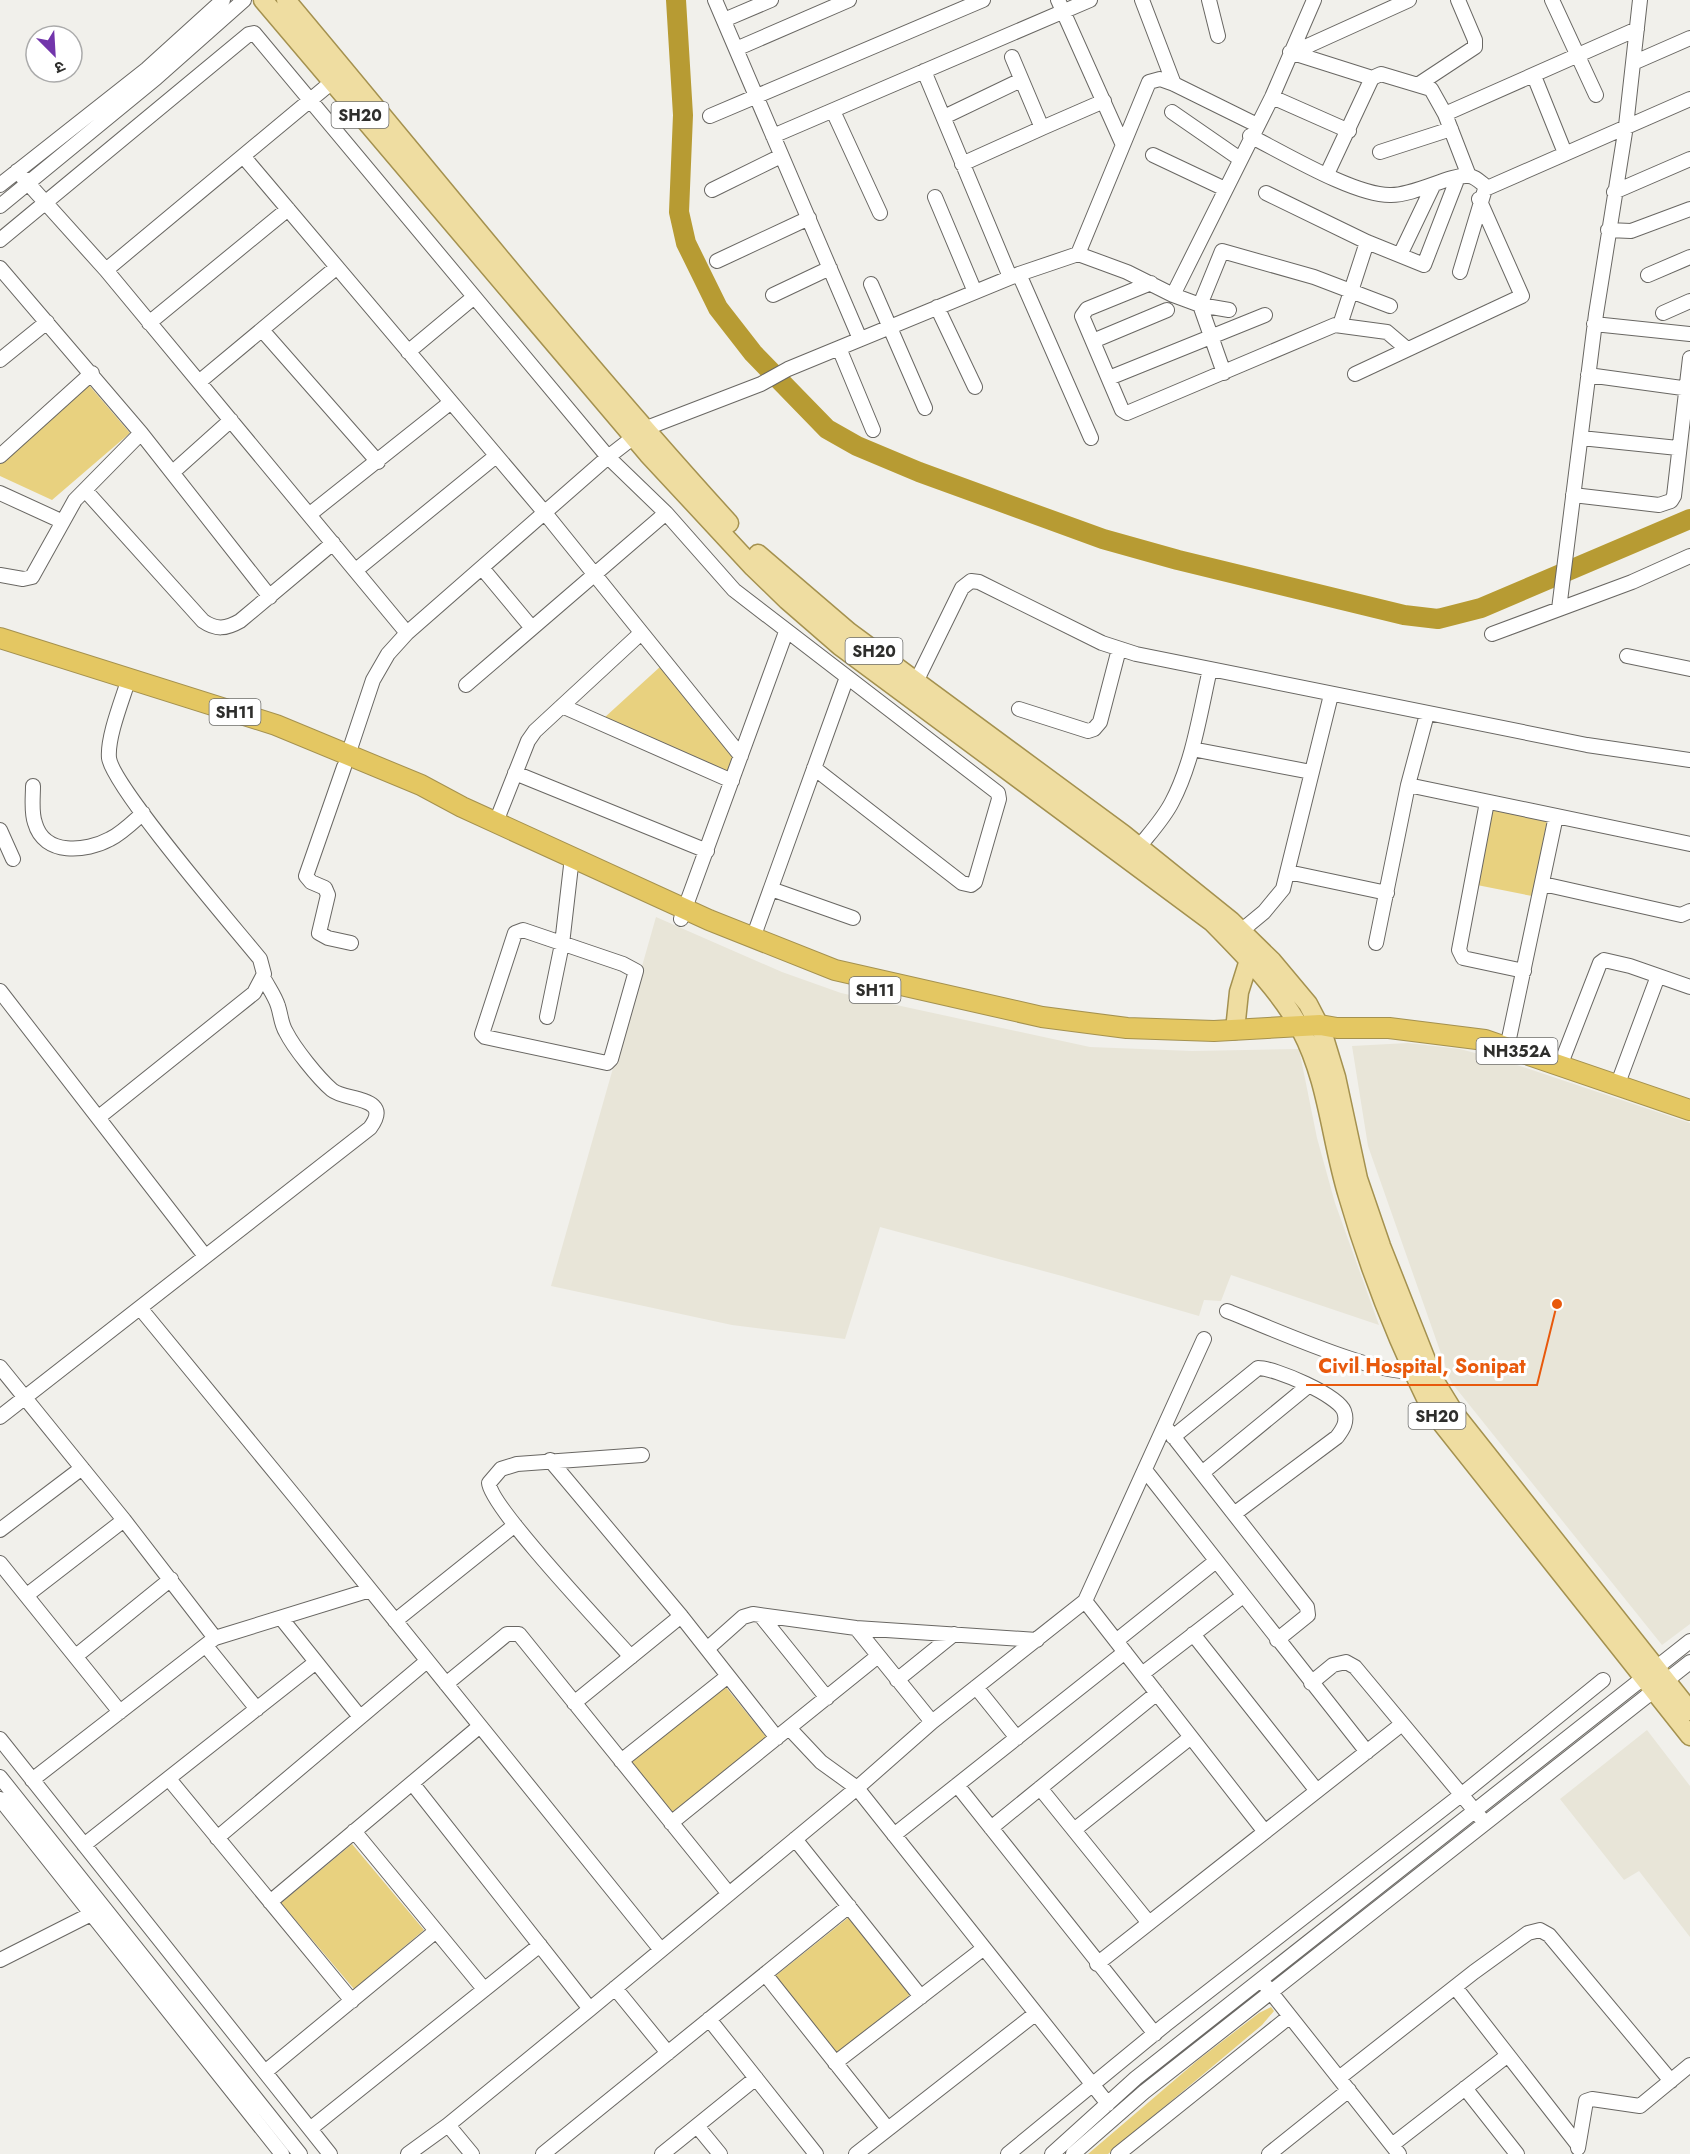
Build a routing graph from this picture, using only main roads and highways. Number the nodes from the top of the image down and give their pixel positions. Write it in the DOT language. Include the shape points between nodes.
graph roads {
  1 [pos="263,0"];
  2 [pos="286,0"];
  3 [pos="639,433"];
  4 [pos="0,638"];
  5 [pos="0,650"];
  6 [pos="127,683"];
  7 [pos="913,689"];
  8 [pos="441,802"];
  9 [pos="571,863"];
  10 [pos="708,925"];
  11 [pos="1235,936"];
  12 [pos="1249,960"];
  13 [pos="1316,1028"];
  14 [pos="1235,1030"];
  15 [pos="1690,1110"];
  16 [pos="1655,1679"];
  17 [pos="1690,1711"];
  18 [pos="1690,1736"];
  1 -- 3 [label="main road, SH20"];
  2 -- 3 [label="main road, SH20"];
  3 -- 7 [label="main road, SH20" via="763,560"];
  4 -- 6 [label="highway, SH11"];
  5 -- 6 [label="highway, SH11"];
  6 -- 8 [label="highway, SH11" via="346,761"];
  7 -- 11 [label="main road, SH20"];
  7 -- 11 [label="main road, SH20" via="1139,847"];
  8 -- 9 [label="highway, SH11"];
  8 -- 9 [label="highway, SH11" via="496,822"];
  9 -- 10 [label="highway, SH11"];
  10 -- 13 [label="highway, SH11" via="832,980 1040,1027 1126,1039 1214,1042"];
  10 -- 14 [label="highway, SH11" via="835,970 1042,1017 1127,1028"];
  11 -- 12 [label="main road, SH20"];
  11 -- 13 [label="main road, SH20" via="1272,961 1308,1004"];
  12 -- 13 [label="main road, SH20"];
  12 -- 14 [label="main road" via="1239,992"];
  13 -- 14 [label="highway, SH11"];
  13 -- 15 [label="highway, NH352A" via="1389,1028 1485,1040"];
  13 -- 16 [label="main road, SH20" via="1336,1077 1358,1179 1432,1411"];
  16 -- 17 [label="main road, SH20"];
  16 -- 18 [label="main road, SH20"];
}
